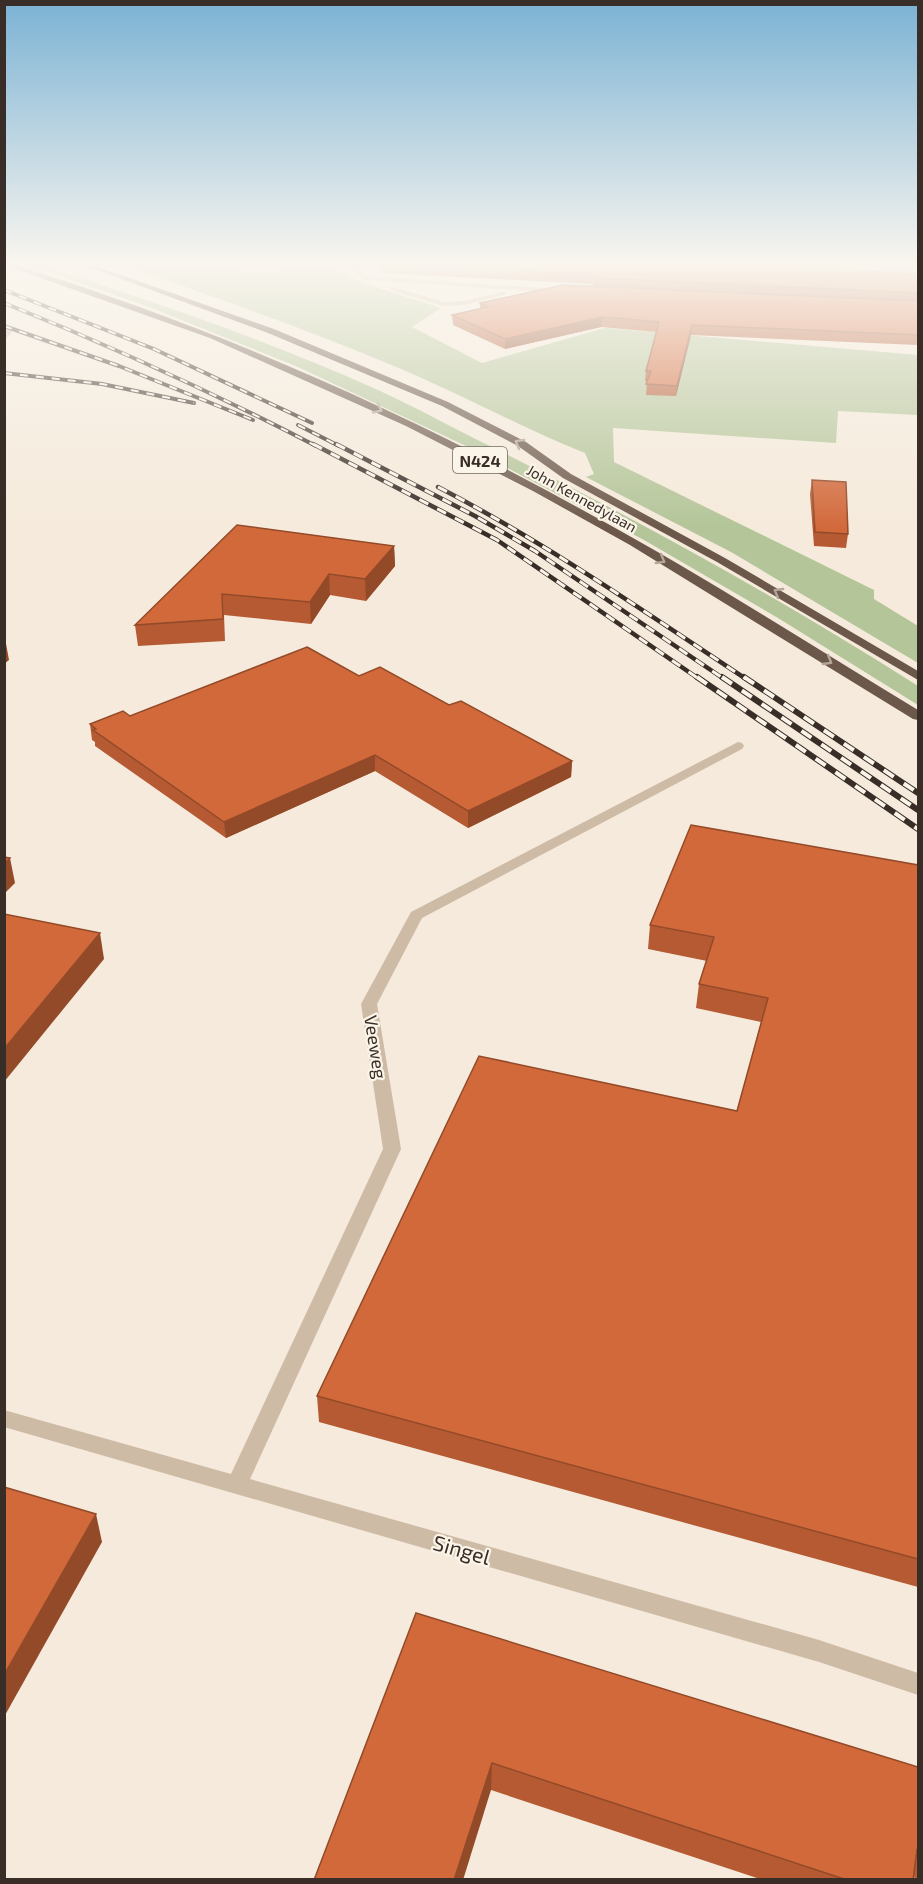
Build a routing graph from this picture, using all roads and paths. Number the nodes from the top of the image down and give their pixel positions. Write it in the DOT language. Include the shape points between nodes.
graph roads {
  1 [pos="250,354"];
  2 [pos="326,354"];
  3 [pos="918,676"];
  4 [pos="918,716"];
  5 [pos="738,746"];
  6 [pos="4,1418"];
  7 [pos="237,1484"];
  8 [pos="918,1684"];
  1 -- 4 [label="highway, John Kennedylaan / N424, one-way" via="400,420 567,506"];
  3 -- 2 [label="highway, John Kennedylaan / N424, one-way" via="721,560 567,476 522,444 445,404"];
  5 -- 7 [label="street, Veeweg" via="416,915 369,1004 392,1149"];
  6 -- 7 [label="street, Singel"];
  7 -- 8 [label="street, Singel" via="819,1651"];
}
